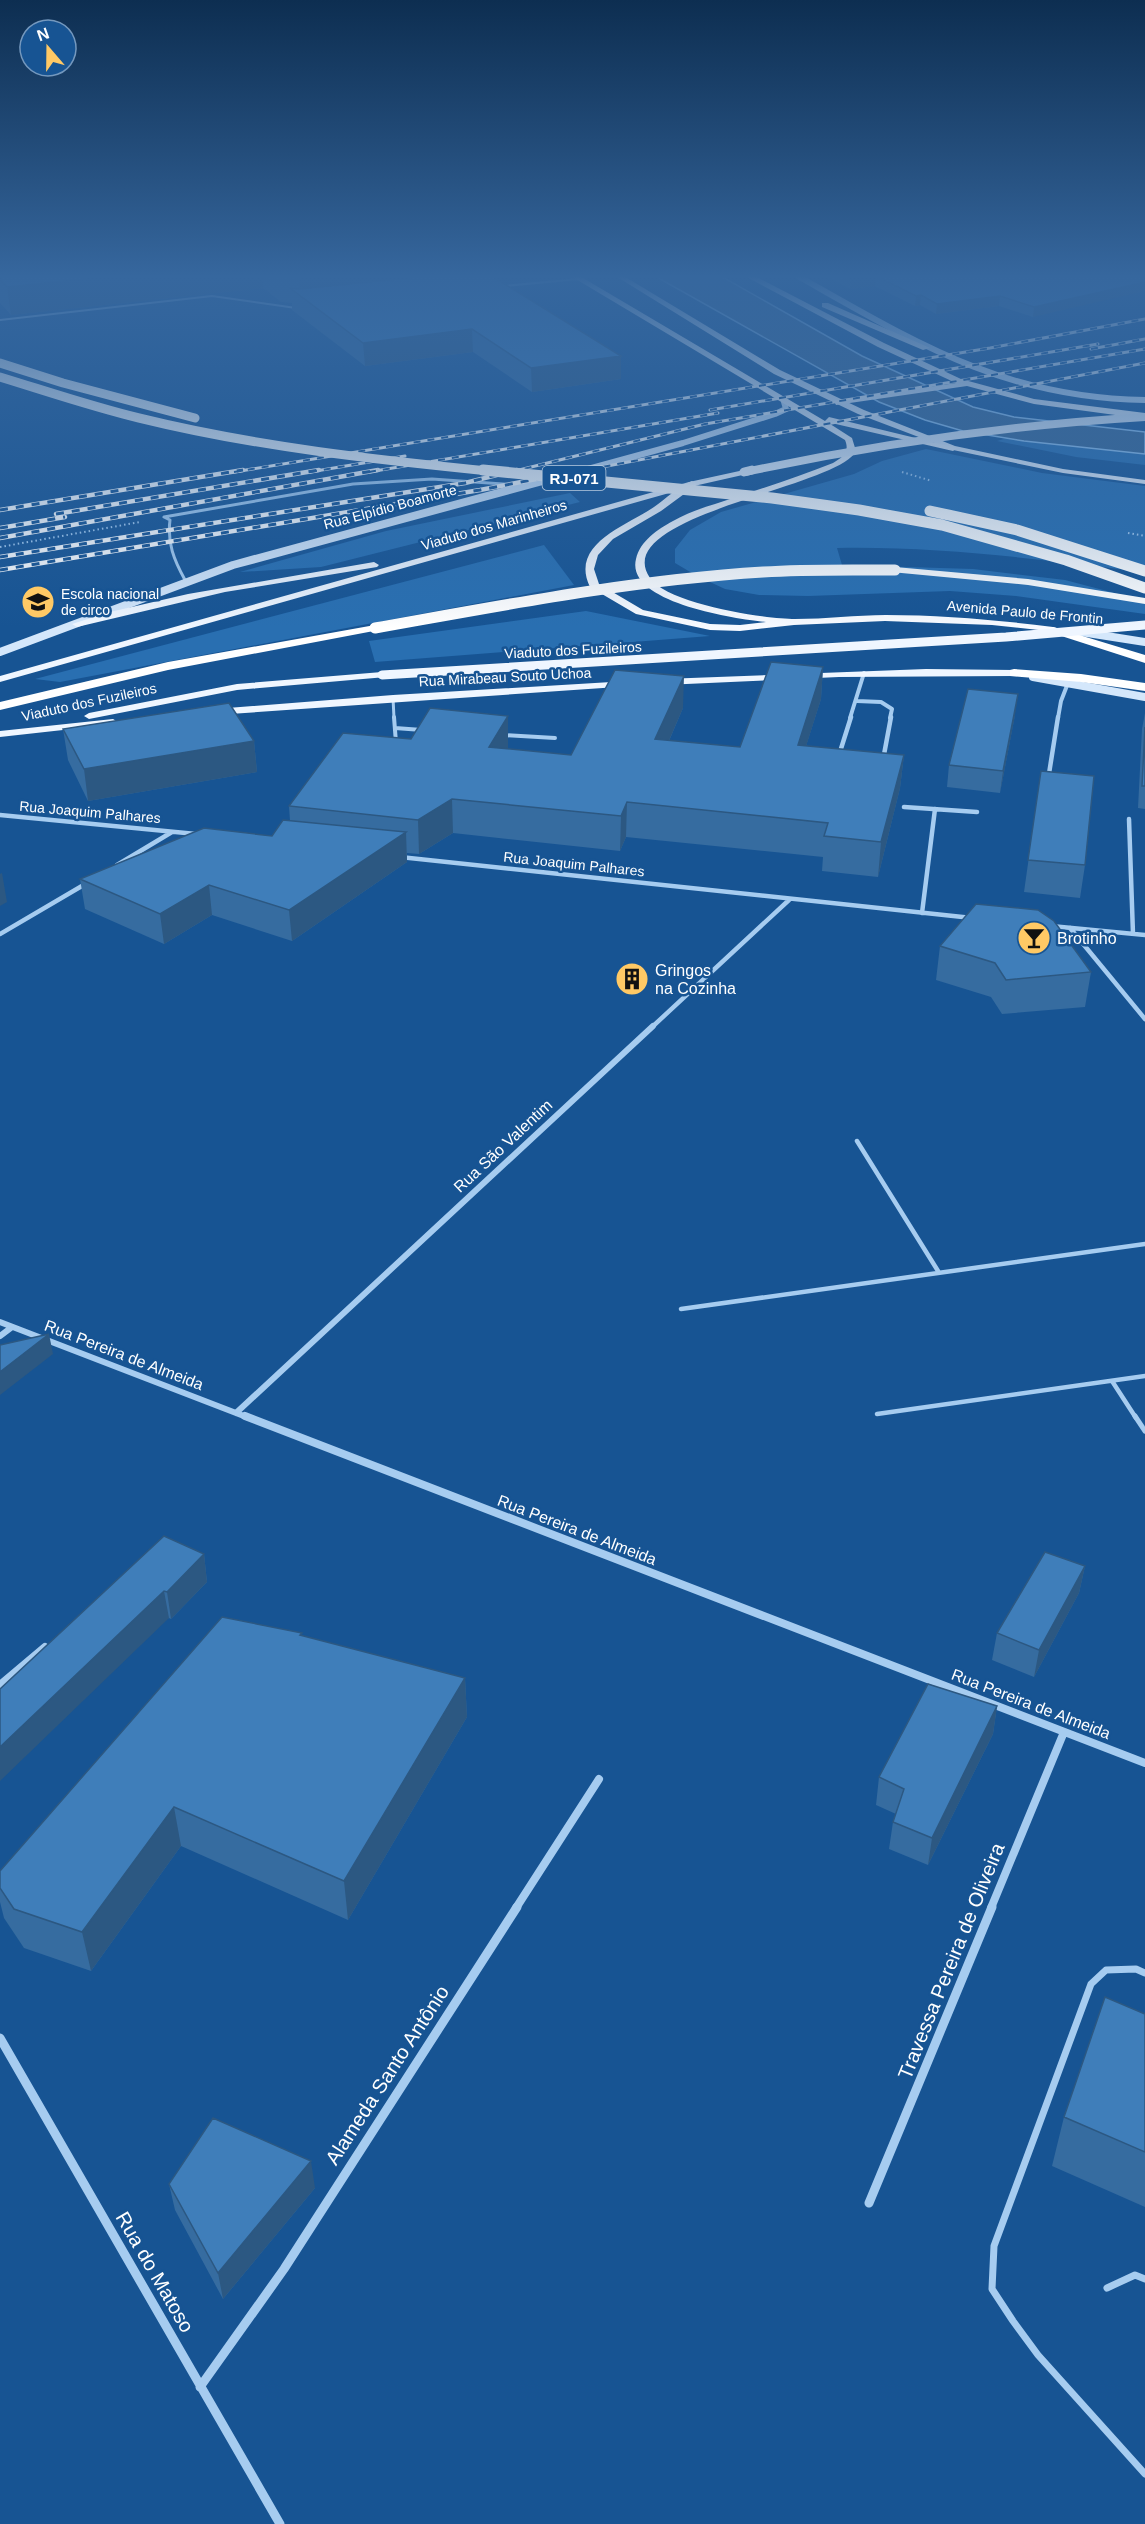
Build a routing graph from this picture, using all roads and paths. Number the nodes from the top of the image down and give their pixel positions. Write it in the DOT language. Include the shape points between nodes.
graph roads {
  1 [pos="55,393"];
  2 [pos="100,393"];
  3 [pos="769,393"];
  4 [pos="818,393"];
  5 [pos="913,393"];
  6 [pos="954,393"];
  7 [pos="997,393"];
  8 [pos="1065,393"];
  9 [pos="1145,400"];
  10 [pos="784,402"];
  11 [pos="838,403"];
  12 [pos="861,412"];
  13 [pos="1145,416"];
  14 [pos="813,417"];
  15 [pos="202,420"];
  16 [pos="243,428"];
  17 [pos="953,448"];
  18 [pos="511,461"];
  19 [pos="557,465"];
  20 [pos="626,471"];
  21 [pos="684,476"];
  22 [pos="1145,483"];
  23 [pos="692,484"];
  24 [pos="521,486"];
  25 [pos="797,489"];
  26 [pos="917,508"];
  27 [pos="164,517"];
  28 [pos="0,547"];
  29 [pos="434,556"];
  30 [pos="1145,571"];
  31 [pos="185,580"];
  32 [pos="1145,588"];
  33 [pos="1145,600"];
  34 [pos="794,622"];
  35 [pos="77,624"];
  36 [pos="1145,625"];
  37 [pos="1053,630"];
  38 [pos="1145,642"];
  39 [pos="0,652"];
  40 [pos="1145,659"];
  41 [pos="864,673"];
  42 [pos="1014,673"];
  43 [pos="0,679"];
  44 [pos="650,683"];
  45 [pos="1068,683"];
  46 [pos="638,684"];
  47 [pos="1145,687"];
  48 [pos="1145,697"];
  49 [pos="393,698"];
  50 [pos="857,701"];
  51 [pos="0,706"];
  52 [pos="207,713"];
  53 [pos="124,721"];
  54 [pos="395,728"];
  55 [pos="429,730"];
  56 [pos="3,733"];
  57 [pos="498,735"];
  58 [pos="555,738"];
  59 [pos="397,750"];
  60 [pos="837,762"];
  61 [pos="882,766"];
  62 [pos="1047,781"];
  63 [pos="904,807"];
  64 [pos="935,809"];
  65 [pos="977,812"];
  66 [pos="0,815"];
  67 [pos="1129,819"];
  68 [pos="173,832"];
  69 [pos="208,836"];
  70 [pos="398,857"];
  71 [pos="112,868"];
  72 [pos="92,880"];
  73 [pos="789,900"];
  74 [pos="922,913"];
  75 [pos="979,919"];
  76 [pos="1047,926"];
  77 [pos="1070,928"];
  78 [pos="0,934"];
  79 [pos="1133,934"];
  80 [pos="1145,935"];
  81 [pos="1145,1019"];
  82 [pos="857,1141"];
  83 [pos="1145,1244"];
  84 [pos="938,1271"];
  85 [pos="681,1309"];
  86 [pos="0,1322"];
  87 [pos="12,1327"];
  88 [pos="0,1336"];
  89 [pos="1145,1376"];
  90 [pos="1112,1381"];
  91 [pos="236,1413"];
  92 [pos="877,1414"];
  93 [pos="1145,1431"];
  94 [pos="54,1640"];
  95 [pos="0,1685"];
  96 [pos="1064,1732"];
  97 [pos="1145,1763"];
  98 [pos="599,1779"];
  99 [pos="1145,1973"];
  100 [pos="0,2038"];
  101 [pos="869,2203"];
  102 [pos="1145,2279"];
  103 [pos="1107,2288"];
  104 [pos="200,2387"];
  105 [pos="1145,2474"];
  106 [pos="280,2524"];
  1 -- 32 [label="highway, RJ-071, bridge" via="139,417 279,446 376,460 772,498 931,523 1011,543"];
  2 -- 15 [label="highway, bridge"];
  3 -- 10 [label="highway"];
  4 -- 11 [label="main road"];
  5 -- 11 [label="highway"];
  6 -- 12 [label="highway"];
  7 -- 13 [label="highway"];
  8 -- 9 [label="main road"];
  10 -- 14 [label="highway"];
  10 -- 24 [label="main road, Rua Elpídio Boamorte" via="786,409 759,420"];
  11 -- 12 [label="main road"];
  12 -- 17 [label="main road"];
  13 -- 23 [label="main road, Viaduto dos Marinheiros, bridge" via="913,439"];
  14 -- 17 [label="highway"];
  14 -- 34 [label="highway" via="848,438 852,453 845,461 694,514 651,540 640,555 640,569 650,583 668,596 732,615"];
  16 -- 18 [label="highway" via="352,446"];
  17 -- 22 [label="main road"];
  19 -- 20 [label="highway, RJ-071"];
  21 -- 25 [label="highway"];
  23 -- 29 [label="main road, Viaduto dos Marinheiros"];
  23 -- 34 [label="highway" via="610,537 593,554 589,569 594,585 618,602 671,620 740,628"];
  24 -- 27 [label="lane" via="432,480 353,484"];
  24 -- 31 [label="main road, Rua Elpídio Boamorte"];
  26 -- 30 [label="highway, bridge" via="1017,530"];
  27 -- 28 [label="path"];
  27 -- 31 [label="lane" via="170,520 167,536 172,557"];
  29 -- 35 [label="main road" via="272,580 173,599"];
  29 -- 43 [label="main road, Viaduto dos Marinheiros"];
  31 -- 35 [label="main road, Rua Elpídio Boamorte"];
  33 -- 51 [label="highway, bridge" via="1028,582 895,570 787,569 676,578 168,666"];
  34 -- 37 [label="highway, Avenida Paulo de Frontin" via="954,619"];
  35 -- 39 [label="main road, Rua Elpídio Boamorte"];
  36 -- 56 [label="main road, Viaduto dos Fuzileiros, bridge" via="237,687"];
  37 -- 38 [label="main road, Avenida Paulo de Frontin"];
  37 -- 40 [label="highway"];
  41 -- 42 [label="main road"];
  41 -- 44 [label="main road"];
  41 -- 50 [label="street"];
  42 -- 45 [label="main road"];
  42 -- 47 [label="highway"];
  45 -- 48 [label="main road"];
  45 -- 62 [label="street" via="1061,701"];
  46 -- 49 [label="main road, Rua Mirabeau Souto Uchoa"];
  49 -- 52 [label="main road, Rua Mirabeau Souto Uchoa"];
  49 -- 54 [label="lane"];
  50 -- 60 [label="street"];
  50 -- 61 [label="street" via="889,704 892,709"];
  53 -- 56 [label="main road"];
  54 -- 55 [label="lane"];
  54 -- 59 [label="lane"];
  57 -- 58 [label="lane"];
  63 -- 64 [label="street"];
  64 -- 65 [label="street"];
  64 -- 74 [label="street"];
  66 -- 68 [label="street, Rua Joaquim Palhares"];
  67 -- 79 [label="street"];
  68 -- 69 [label="street, Rua Joaquim Palhares"];
  68 -- 71 [label="street"];
  70 -- 73 [label="street, Rua Joaquim Palhares"];
  72 -- 78 [label="street"];
  73 -- 74 [label="street, Rua Joaquim Palhares"];
  73 -- 91 [label="street, Rua São Valentim"];
  74 -- 75 [label="street, Rua Joaquim Palhares"];
  76 -- 77 [label="street"];
  77 -- 79 [label="street"];
  77 -- 81 [label="street"];
  79 -- 80 [label="street"];
  82 -- 84 [label="lane"];
  83 -- 84 [label="lane"];
  84 -- 85 [label="lane"];
  86 -- 87 [label="street, Rua Pereira de Almeida"];
  87 -- 88 [label="street"];
  87 -- 91 [label="street, Rua Pereira de Almeida"];
  89 -- 90 [label="lane"];
  90 -- 92 [label="lane"];
  90 -- 93 [label="lane"];
  91 -- 96 [label="street, Rua Pereira de Almeida"];
  94 -- 95 [label="street"];
  96 -- 97 [label="street, Rua Pereira de Almeida"];
  96 -- 101 [label="street, Travessa Pereira de Oliveira"];
  98 -- 104 [label="street, Alameda Santo Antônio" via="284,2269"];
  99 -- 105 [label="lane" via="1137,1969 1106,1970 1091,1984 994,2246 992,2289 1038,2355"];
  100 -- 104 [label="street, Rua do Matoso"];
  102 -- 103 [label="lane" via="1135,2275"];
  104 -- 106 [label="street, Rua do Matoso"];
}
